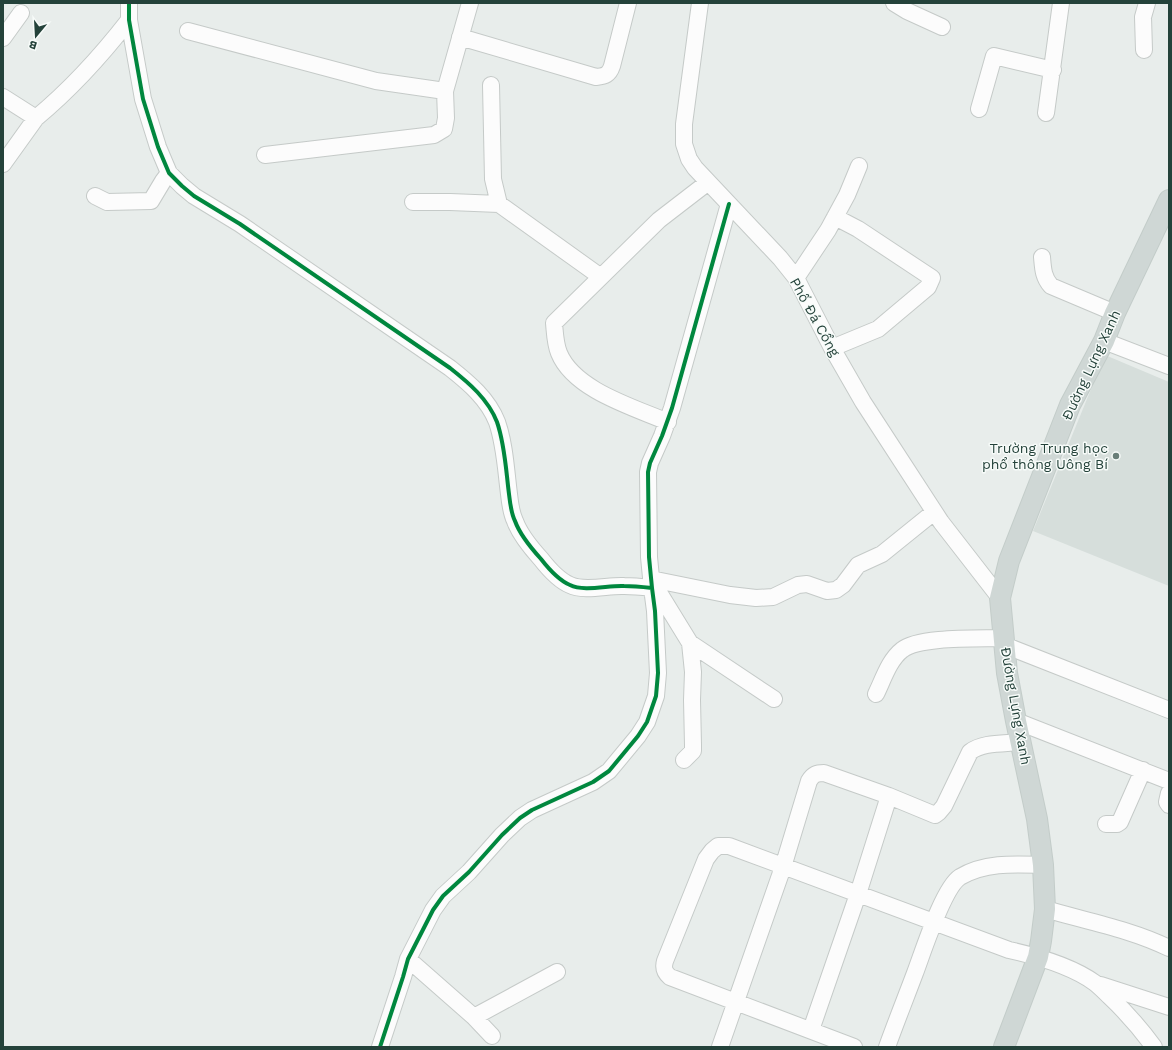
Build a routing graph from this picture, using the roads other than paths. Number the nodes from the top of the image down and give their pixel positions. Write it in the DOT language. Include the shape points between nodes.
graph roads {
  1 [pos="129,3"];
  2 [pos="470,3"];
  3 [pos="628,3"];
  4 [pos="700,3"];
  5 [pos="894,3"];
  6 [pos="1061,3"];
  7 [pos="1146,3"];
  8 [pos="21,13"];
  9 [pos="129,20"];
  10 [pos="942,26"];
  11 [pos="188,31"];
  12 [pos="460,37"];
  13 [pos="3,38"];
  14 [pos="1144,50"];
  15 [pos="1052,70"];
  16 [pos="491,84"];
  17 [pos="445,91"];
  18 [pos="3,97"];
  19 [pos="979,108"];
  20 [pos="1046,113"];
  21 [pos="36,118"];
  22 [pos="265,156"];
  23 [pos="3,164"];
  24 [pos="860,166"];
  25 [pos="169,173"];
  26 [pos="707,183"];
  27 [pos="95,196"];
  28 [pos="1169,200"];
  29 [pos="413,202"];
  30 [pos="499,204"];
  31 [pos="729,204"];
  32 [pos="835,217"];
  33 [pos="1042,257"];
  34 [pos="601,277"];
  35 [pos="796,278"];
  36 [pos="1115,313"];
  37 [pos="1104,341"];
  38 [pos="832,348"];
  39 [pos="1169,366"];
  40 [pos="668,422"];
  41 [pos="934,512"];
  42 [pos="651,583"];
  43 [pos="1000,598"];
  44 [pos="1004,641"];
  45 [pos="690,643"];
  46 [pos="876,694"];
  47 [pos="774,699"];
  48 [pos="1169,710"];
  49 [pos="1016,721"];
  50 [pos="1021,742"];
  51 [pos="684,760"];
  52 [pos="1143,770"];
  53 [pos="1169,781"];
  54 [pos="1169,793"];
  55 [pos="889,796"];
  56 [pos="1169,805"];
  57 [pos="1106,824"];
  58 [pos="1043,865"];
  59 [pos="783,867"];
  60 [pos="858,894"];
  61 [pos="1045,909"];
  62 [pos="933,923"];
  63 [pos="1169,948"];
  64 [pos="1038,957"];
  65 [pos="408,959"];
  66 [pos="557,972"];
  67 [pos="1096,983"];
  68 [pos="736,1002"];
  69 [pos="1169,1007"];
  70 [pos="474,1018"];
  71 [pos="811,1030"];
  72 [pos="492,1036"];
  73 [pos="380,1047"];
  74 [pos="720,1047"];
  75 [pos="854,1047"];
  76 [pos="887,1047"];
  77 [pos="1004,1047"];
  78 [pos="1154,1047"];
  1 -- 9 [label="street"];
  2 -- 12 [label="street"];
  3 -- 12 [label="street" via="612,66 608,74 603,76 596,77"];
  4 -- 26 [label="street, Phố Đá Cổng" via="684,124 684,144 689,159"];
  5 -- 10 [label="street"];
  6 -- 15 [label="street"];
  7 -- 14 [label="street" via="1143,17"];
  8 -- 13 [label="street"];
  9 -- 21 [label="street" via="79,79"];
  9 -- 25 [label="street" via="143,99 158,148"];
  11 -- 17 [label="street" via="376,81"];
  12 -- 17 [label="street"];
  15 -- 19 [label="street" via="994,56"];
  15 -- 20 [label="street"];
  16 -- 30 [label="street" via="493,179"];
  17 -- 22 [label="street" via="444,129 434,135"];
  18 -- 21 [label="street"];
  21 -- 23 [label="street"];
  24 -- 32 [label="street"];
  25 -- 27 [label="street" via="151,201 107,202"];
  25 -- 42 [label="street" via="194,196 279,250 467,381 482,397 497,423 515,521 532,549 563,582 583,587"];
  26 -- 31 [label="street, Phố Đá Cổng"];
  26 -- 34 [label="street" via="659,220"];
  28 -- 36 [label="main road, Đường Lựng Xanh"];
  29 -- 30 [label="street"];
  30 -- 34 [label="street"];
  31 -- 35 [label="street, Phố Đá Cổng"];
  31 -- 40 [label="street"];
  32 -- 35 [label="street"];
  32 -- 38 [label="street" via="858,229 932,278 928,287 878,329"];
  33 -- 36 [label="street" via="1044,274 1051,286"];
  34 -- 40 [label="street" via="554,323 556,344 560,354 585,383"];
  35 -- 38 [label="street, Phố Đá Cổng"];
  36 -- 37 [label="main road, Đường Lựng Xanh"];
  37 -- 39 [label="street"];
  37 -- 43 [label="main road, Đường Lựng Xanh" via="1067,413 1009,561"];
  38 -- 41 [label="street, Phố Đá Cổng" via="863,402"];
  40 -- 42 [label="street" via="648,472"];
  41 -- 42 [label="street" via="882,554 858,566 836,590 827,591 807,584 798,585 773,597 756,598"];
  41 -- 43 [label="street, Phố Đá Cổng"];
  42 -- 45 [label="street"];
  42 -- 65 [label="street" via="656,611 658,673 656,696 647,722 638,736 609,771 593,782 532,810 512,825 440,901"];
  43 -- 44 [label="main road, Đường Lựng Xanh"];
  44 -- 46 [label="street" via="926,640 911,644 901,650 892,662"];
  44 -- 48 [label="street"];
  44 -- 49 [label="main road, Đường Lựng Xanh"];
  45 -- 47 [label="street"];
  45 -- 51 [label="street" via="693,672 693,745 692,751"];
  49 -- 50 [label="main road, Đường Lựng Xanh"];
  49 -- 52 [label="street"];
  50 -- 55 [label="street" via="988,745 970,752 944,806 935,815"];
  50 -- 58 [label="main road, Đường Lựng Xanh" via="1038,819"];
  52 -- 53 [label="street"];
  52 -- 57 [label="street" via="1120,822"];
  54 -- 56 [label="street"];
  55 -- 59 [label="street" via="824,773 812,776"];
  55 -- 60 [label="street"];
  58 -- 61 [label="main road, Đường Lựng Xanh"];
  58 -- 62 [label="street" via="996,865 970,872 951,886"];
  59 -- 60 [label="street"];
  59 -- 68 [label="street"];
  59 -- 68 [label="street" via="729,846 718,846 706,859 665,961 663,967 670,977"];
  60 -- 62 [label="street"];
  60 -- 71 [label="street"];
  61 -- 63 [label="street" via="1154,940"];
  61 -- 64 [label="main road, Đường Lựng Xanh"];
  62 -- 64 [label="street" via="1009,950"];
  62 -- 76 [label="street"];
  64 -- 67 [label="street"];
  64 -- 77 [label="main road, Đường Lựng Xanh"];
  65 -- 70 [label="street"];
  65 -- 73 [label="street"];
  66 -- 70 [label="street"];
  67 -- 69 [label="street"];
  67 -- 78 [label="street" via="1126,1012"];
  68 -- 71 [label="street"];
  68 -- 74 [label="street"];
  70 -- 72 [label="street"];
  71 -- 75 [label="street"];
}
